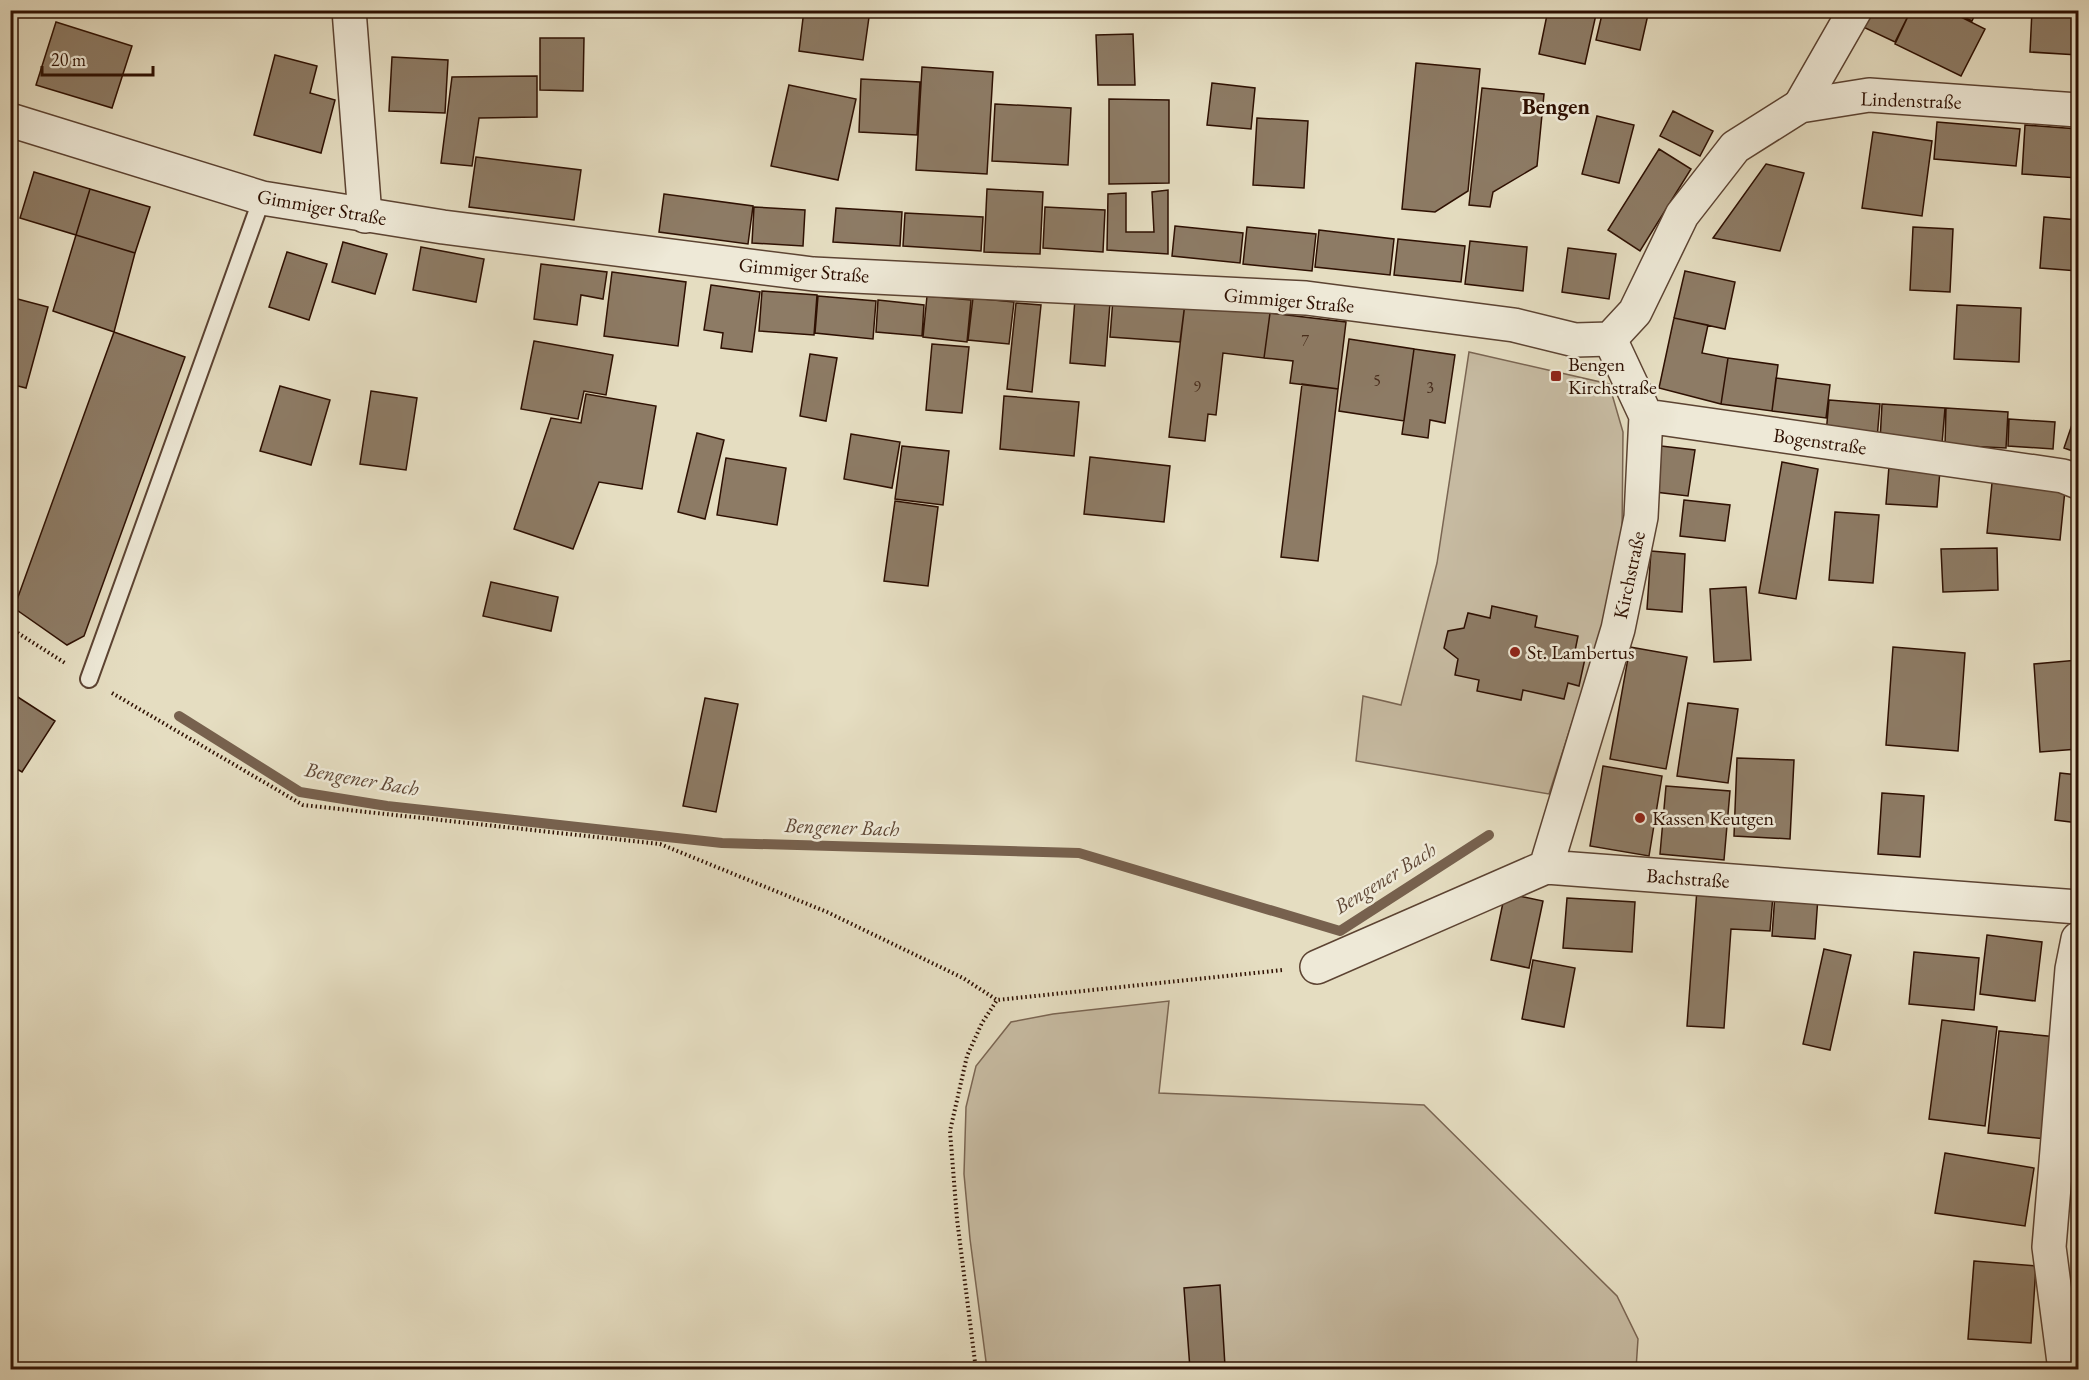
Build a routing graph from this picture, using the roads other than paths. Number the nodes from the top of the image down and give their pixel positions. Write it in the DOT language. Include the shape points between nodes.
graph roads {
  1 [pos="349,10"];
  2 [pos="1855,10"];
  3 [pos="1800,106"];
  4 [pos="2079,110"];
  5 [pos="10,120"];
  6 [pos="262,198"];
  7 [pos="365,216"];
  8 [pos="1610,339"];
  9 [pos="1646,416"];
  10 [pos="2079,482"];
  11 [pos="89,679"];
  12 [pos="1546,867"];
  13 [pos="2079,907"];
  14 [pos="2079,939"];
  15 [pos="1317,967"];
  16 [pos="2065,1370"];
  1 -- 7 [label="street"];
  2 -- 3 [label="street"];
  3 -- 4 [label="street, Lindenstraße" via="1869,95"];
  3 -- 8 [label="street, Lindenstraße" via="1735,147 1682,215 1635,312"];
  5 -- 6 [label="street, Gimmiger Straße"];
  6 -- 7 [label="street, Gimmiger Straße"];
  6 -- 11 [label="lane"];
  7 -- 8 [label="street, Gimmiger Straße" via="813,274 1306,298 1514,326 1575,340"];
  8 -- 9 [label="street"];
  9 -- 10 [label="street, Bogenstraße" via="2063,476"];
  9 -- 12 [label="street, Kirchstraße" via="1641,517 1618,629"];
  12 -- 13 [label="street, Bachstraße"];
  12 -- 15 [label="street, Bachstraße"];
  14 -- 16 [label="street" via="2072,969 2049,1247"];
}
